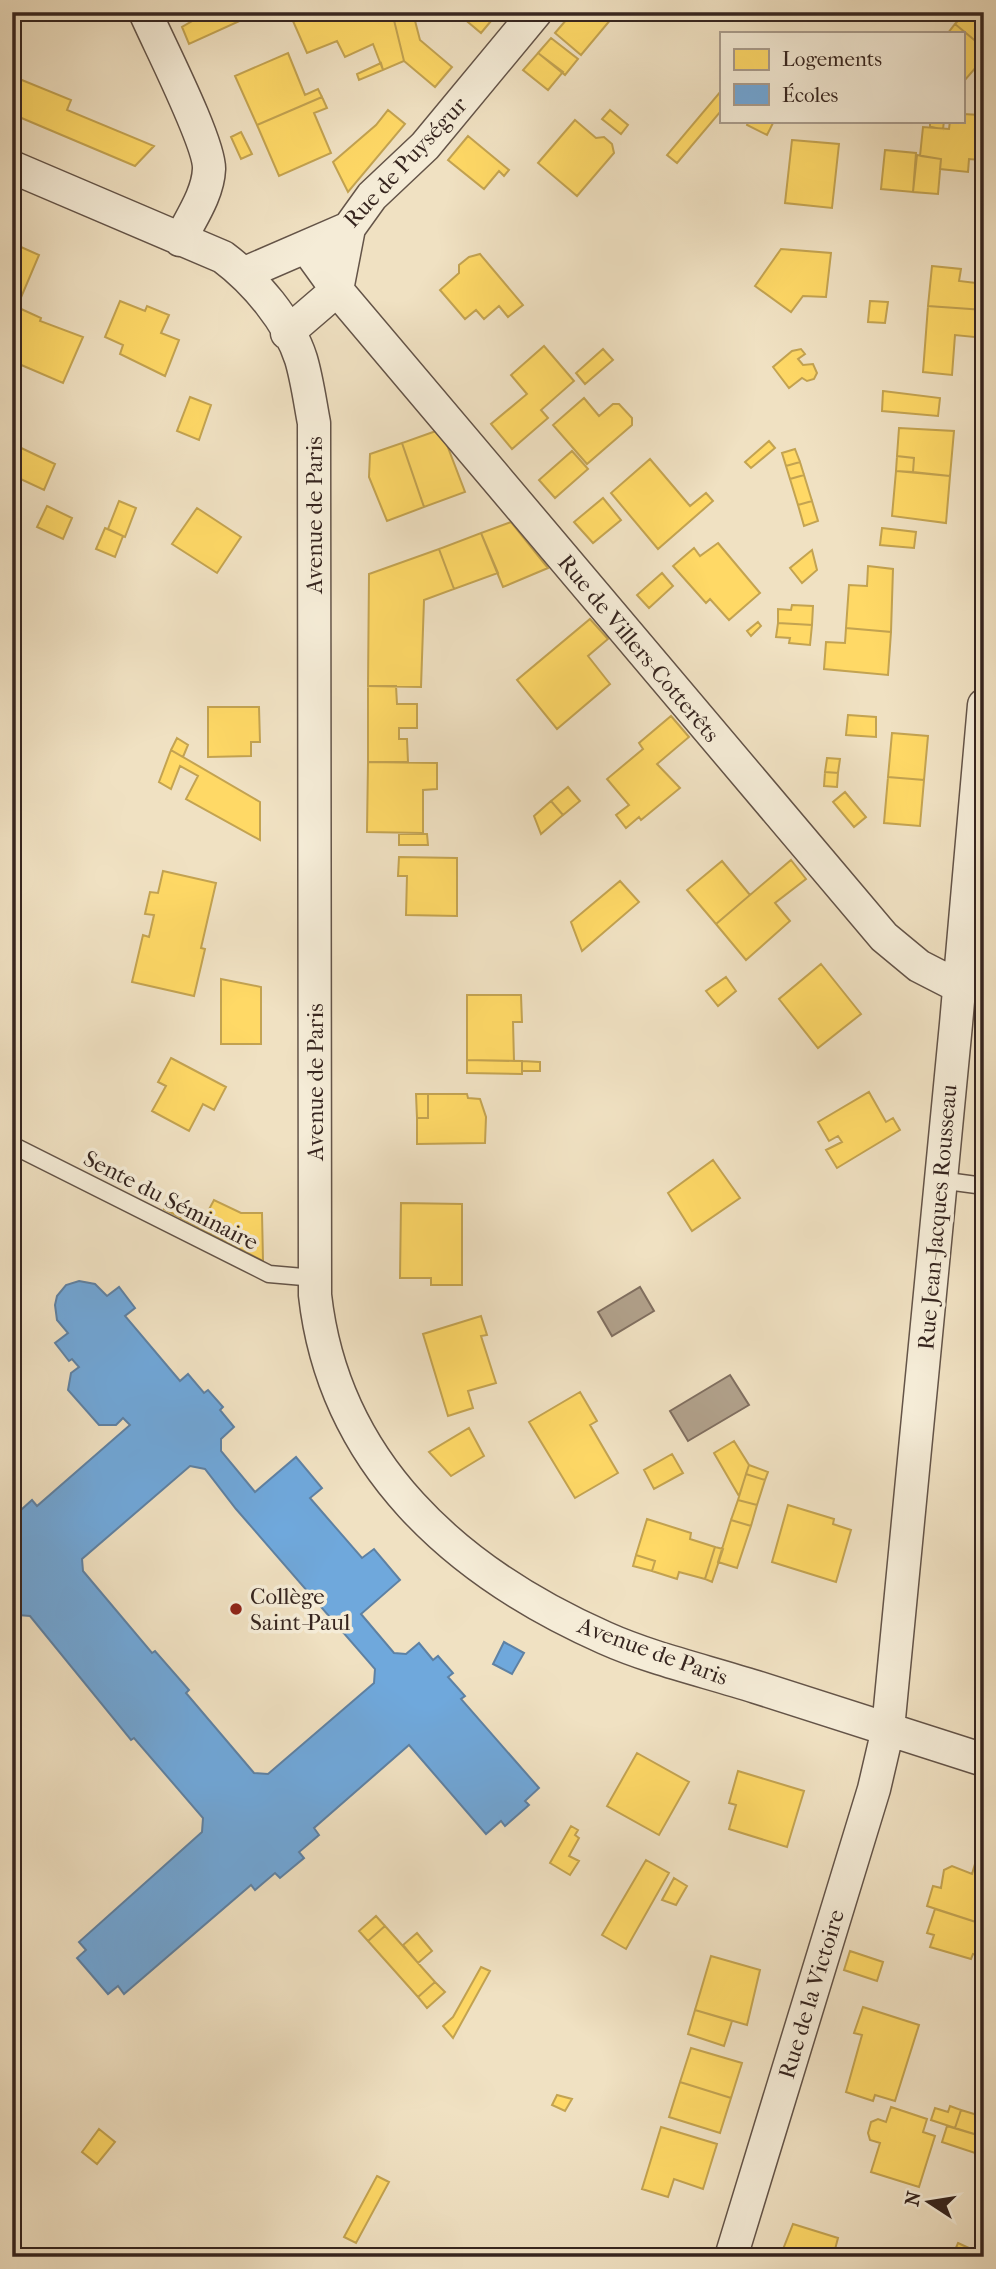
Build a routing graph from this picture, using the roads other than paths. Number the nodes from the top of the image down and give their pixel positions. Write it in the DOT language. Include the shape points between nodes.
graph roads {
  1 [pos="145,12"];
  2 [pos="536,12"];
  3 [pos="12,167"];
  4 [pos="349,228"];
  5 [pos="180,240"];
  6 [pos="306,247"];
  7 [pos="245,273"];
  8 [pos="337,290"];
  9 [pos="287,333"];
  10 [pos="984,705"];
  11 [pos="974,914"];
  12 [pos="958,986"];
  13 [pos="12,1145"];
  14 [pos="939,1180"];
  15 [pos="984,1186"];
  16 [pos="315,1278"];
  17 [pos="888,1730"];
  18 [pos="984,1760"];
  19 [pos="731,2257"];
  1 -- 5 [label="street" via="203,143 209,168 202,197"];
  2 -- 4 [label="street, Rue de Puységur" via="425,146 372,196"];
  3 -- 5 [label="street, Avenue de Paris"];
  4 -- 6 [label="street, Rue de Puységur"];
  4 -- 8 [label="street"];
  5 -- 7 [label="street, Avenue de Paris" via="223,257"];
  6 -- 7 [label="street, Rue de Puységur"];
  6 -- 8 [label="street, Rue de Villers-Cotterêts"];
  7 -- 9 [label="street, Avenue de Paris" via="268,299"];
  8 -- 9 [label="street"];
  8 -- 12 [label="street, Rue de Villers-Cotterêts" via="884,937 919,966"];
  9 -- 16 [label="street, Avenue de Paris" via="300,357 314,423"];
  10 -- 11 [label="street, Rue Jean-Jacques Rousseau"];
  11 -- 12 [label="street, Rue Jean-Jacques Rousseau"];
  12 -- 14 [label="street, Rue Jean-Jacques Rousseau"];
  13 -- 16 [label="lane, Sente du Séminaire" via="269,1274"];
  14 -- 15 [label="lane"];
  14 -- 17 [label="street, Rue Jean-Jacques Rousseau"];
  16 -- 17 [label="street, Avenue de Paris" via="320,1335 342,1402 385,1477 431,1527 526,1599 606,1639"];
  17 -- 18 [label="street, Avenue de Paris"];
  17 -- 19 [label="street, Rue de la Victoire"];
}
